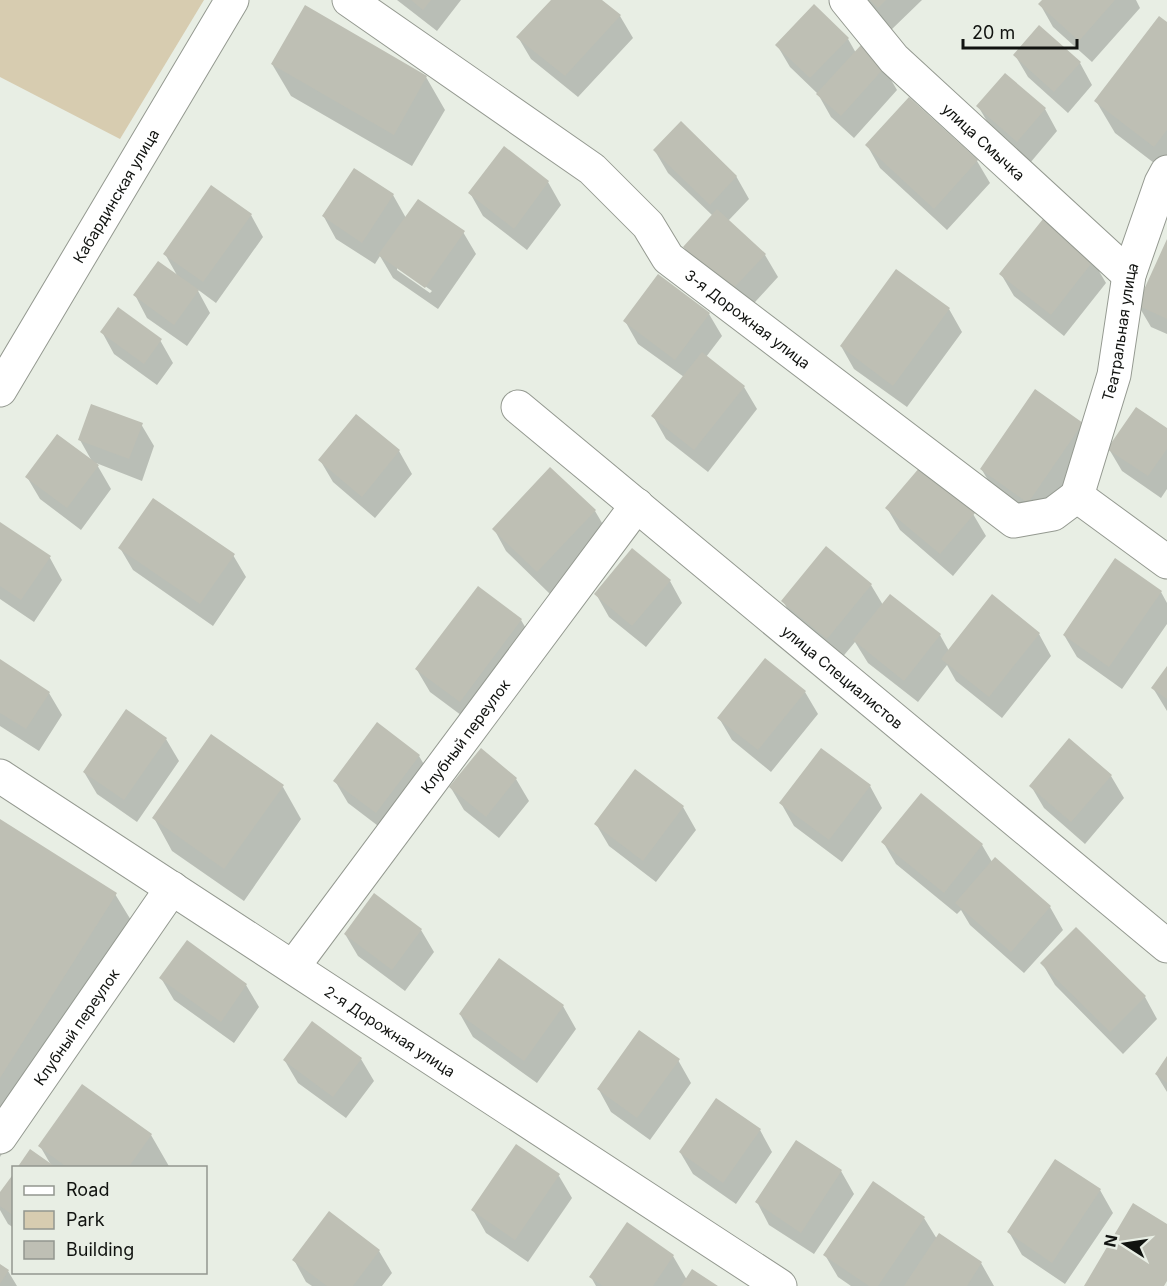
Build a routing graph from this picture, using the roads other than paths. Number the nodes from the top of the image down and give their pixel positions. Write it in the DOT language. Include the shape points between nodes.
graph roads {
  1 [pos="232,0"];
  2 [pos="349,0"];
  3 [pos="846,0"];
  4 [pos="1167,172"];
  5 [pos="1130,275"];
  6 [pos="0,390"];
  7 [pos="518,407"];
  8 [pos="1077,496"];
  9 [pos="637,505"];
  10 [pos="1167,562"];
  11 [pos="0,776"];
  12 [pos="172,888"];
  13 [pos="1167,946"];
  14 [pos="293,967"];
  15 [pos="0,1137"];
  16 [pos="780,1286"];
  1 -- 6 [label="street, Кабардинская улица"];
  2 -- 8 [label="street, 3-я Дорожная улица" via="592,169 648,225 668,258 1014,521 1053,514"];
  3 -- 5 [label="street, улица Смычка" via="894,59"];
  4 -- 5 [label="street, Театральная улица"];
  5 -- 8 [label="street, Театральная улица" via="1114,375"];
  7 -- 9 [label="street, улица Специалистов"];
  8 -- 10 [label="street"];
  9 -- 13 [label="street, улица Специалистов"];
  9 -- 14 [label="street, Клубный переулок"];
  11 -- 12 [label="street, 2-я Дорожная улица"];
  12 -- 14 [label="street, 2-я Дорожная улица"];
  12 -- 15 [label="street, Клубный переулок"];
  14 -- 16 [label="street, 2-я Дорожная улица"];
}
